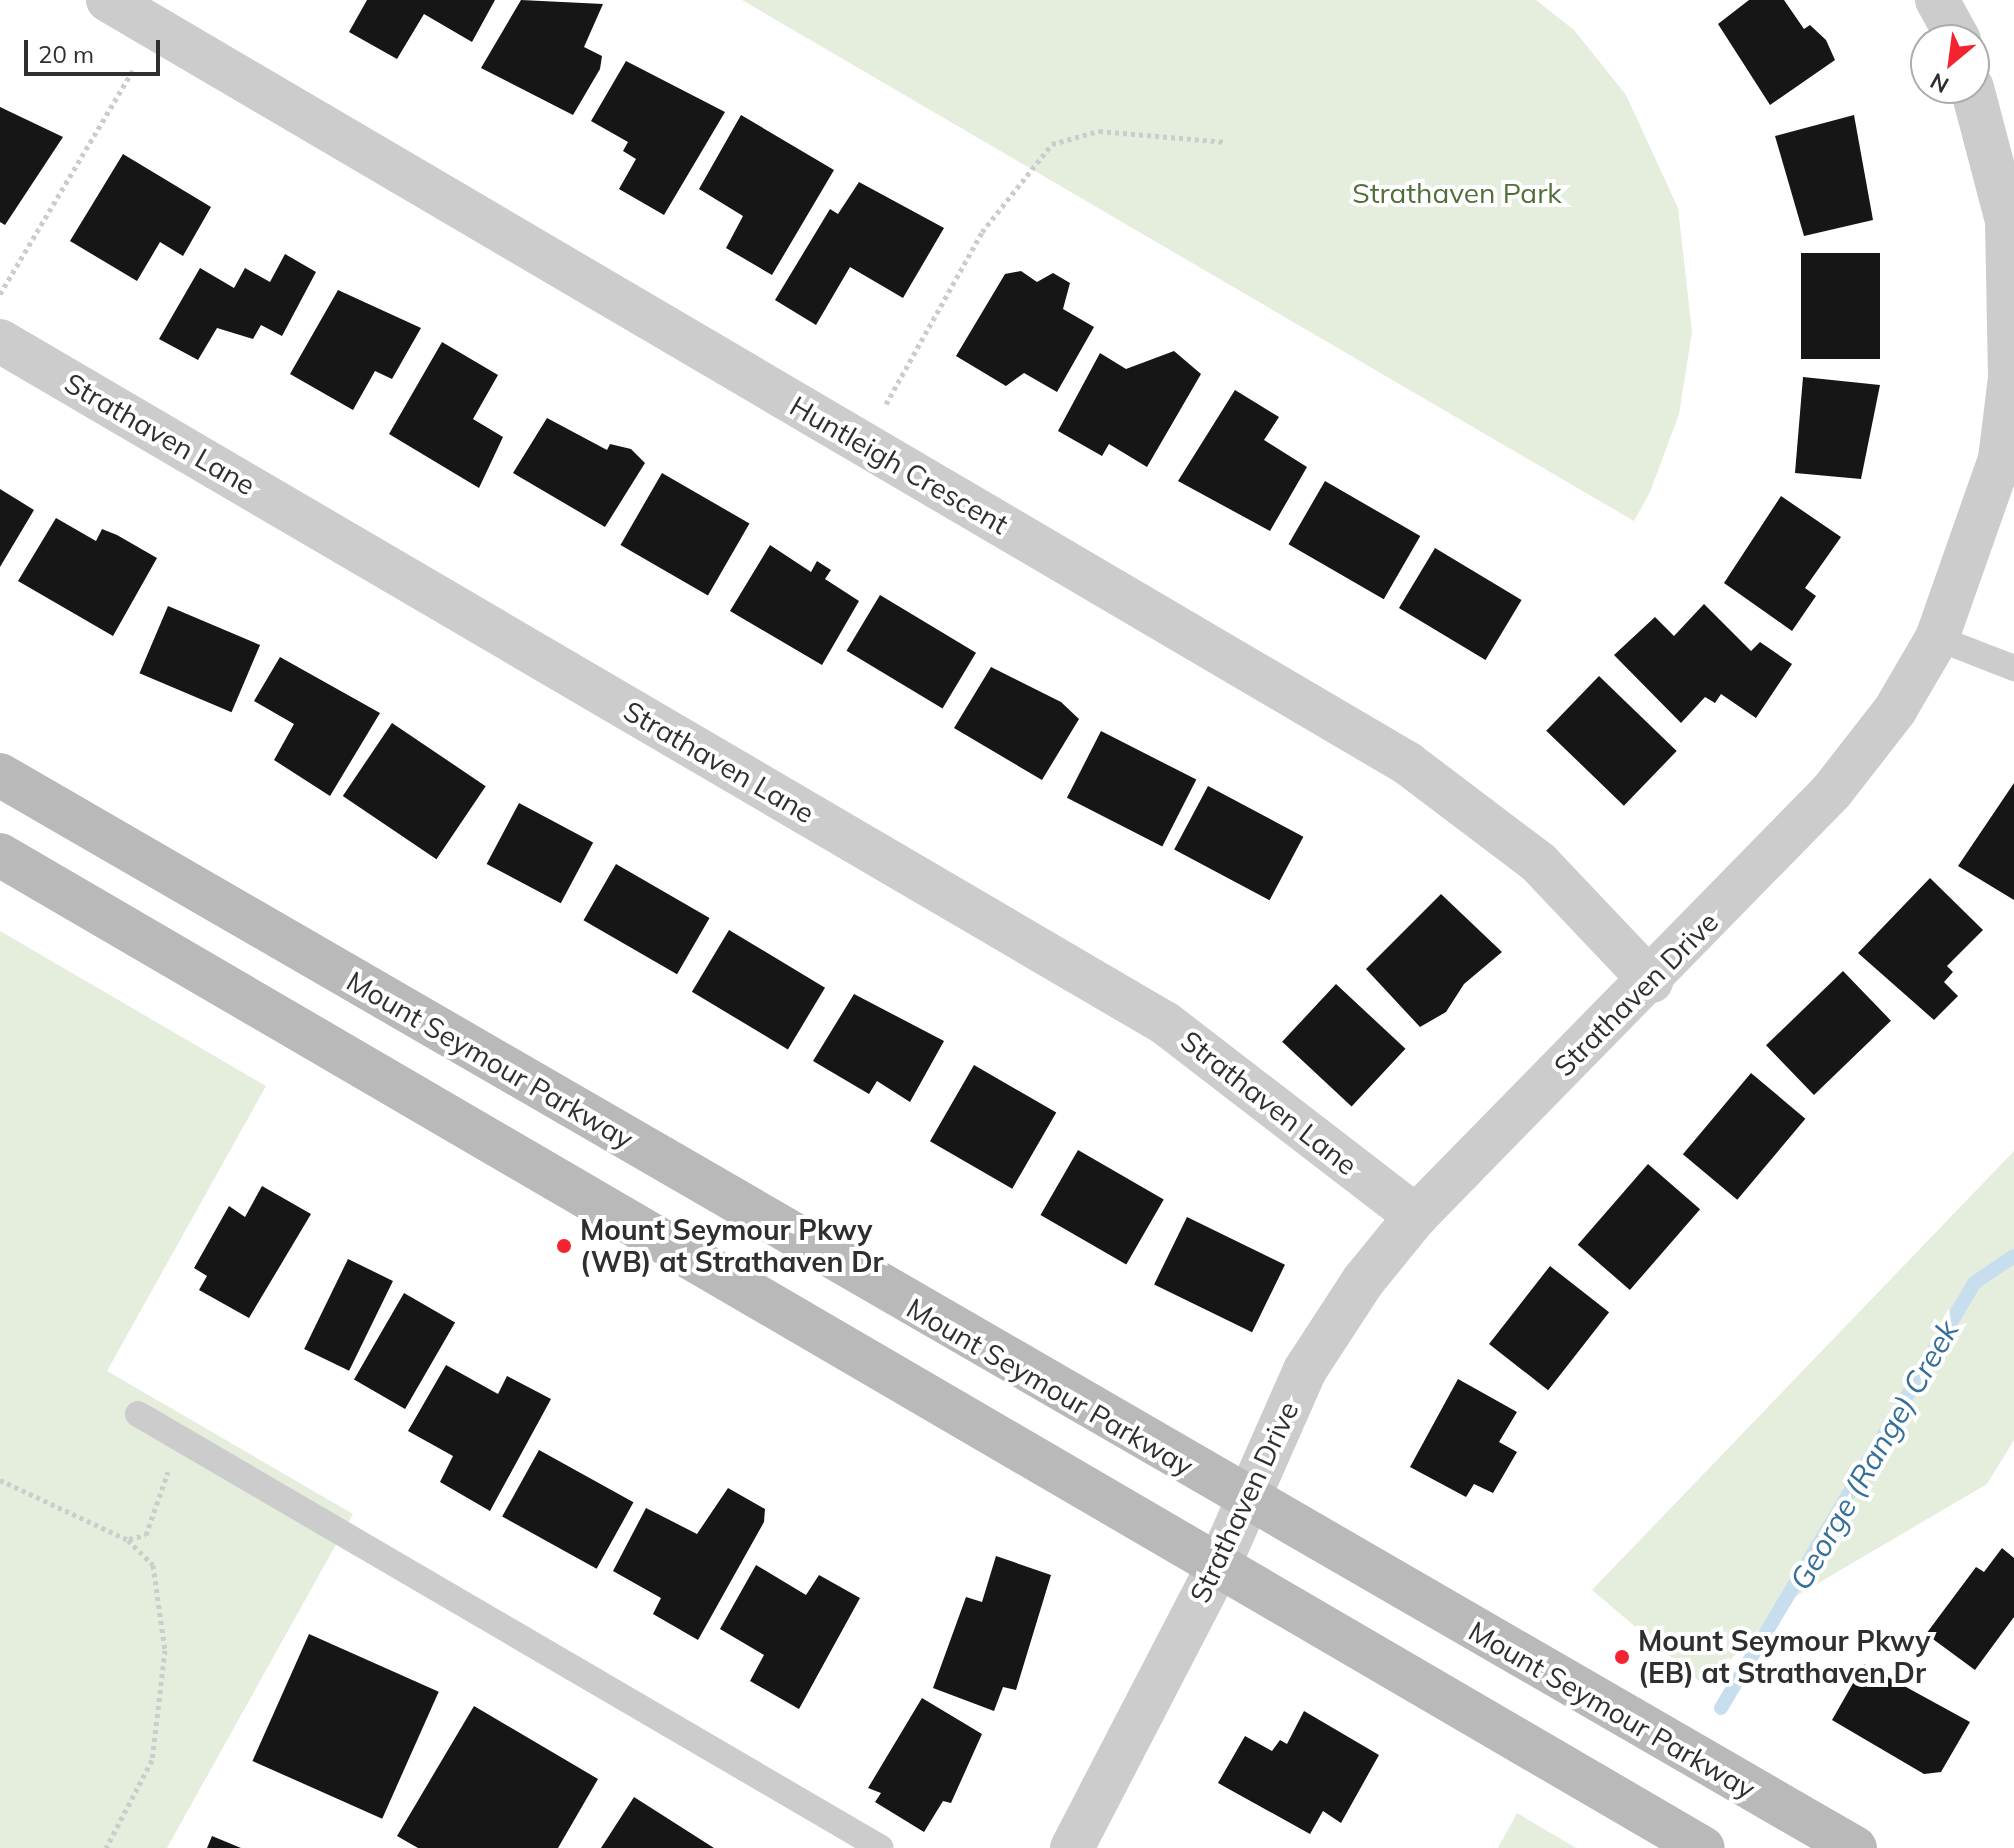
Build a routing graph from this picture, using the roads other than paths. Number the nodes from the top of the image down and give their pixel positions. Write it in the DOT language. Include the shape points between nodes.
graph roads {
  1 [pos="1937,0"];
  2 [pos="110,1"];
  3 [pos="1950,24"];
  4 [pos="1976,104"];
  5 [pos="0,341"];
  6 [pos="1937,638"];
  7 [pos="2014,668"];
  8 [pos="0,775"];
  9 [pos="0,855"];
  10 [pos="1651,981"];
  11 [pos="1416,1216"];
  12 [pos="138,1414"];
  13 [pos="1245,1500"];
  14 [pos="1219,1565"];
  15 [pos="881,1848"];
  16 [pos="1072,1848"];
  17 [pos="1703,1848"];
  18 [pos="1855,1848"];
  1 -- 3 [label="street"];
  2 -- 10 [label="street, Huntleigh Crescent" via="1407,763 1539,863"];
  4 -- 6 [label="street, Strathaven Drive" via="2007,221 2010,378 2000,459"];
  5 -- 11 [label="street, Strathaven Lane" via="1165,1023"];
  6 -- 7 [label="lane"];
  6 -- 10 [label="street, Strathaven Drive" via="1895,710 1832,791"];
  8 -- 13 [label="main road, Mount Seymour Parkway"];
  9 -- 14 [label="main road"];
  10 -- 11 [label="street, Strathaven Drive"];
  11 -- 13 [label="street, Strathaven Drive" via="1305,1370"];
  12 -- 15 [label="lane"];
  13 -- 14 [label="street, Strathaven Drive"];
  13 -- 18 [label="main road, Mount Seymour Parkway"];
  14 -- 16 [label="street, Strathaven Drive"];
  14 -- 17 [label="main road"];
}
